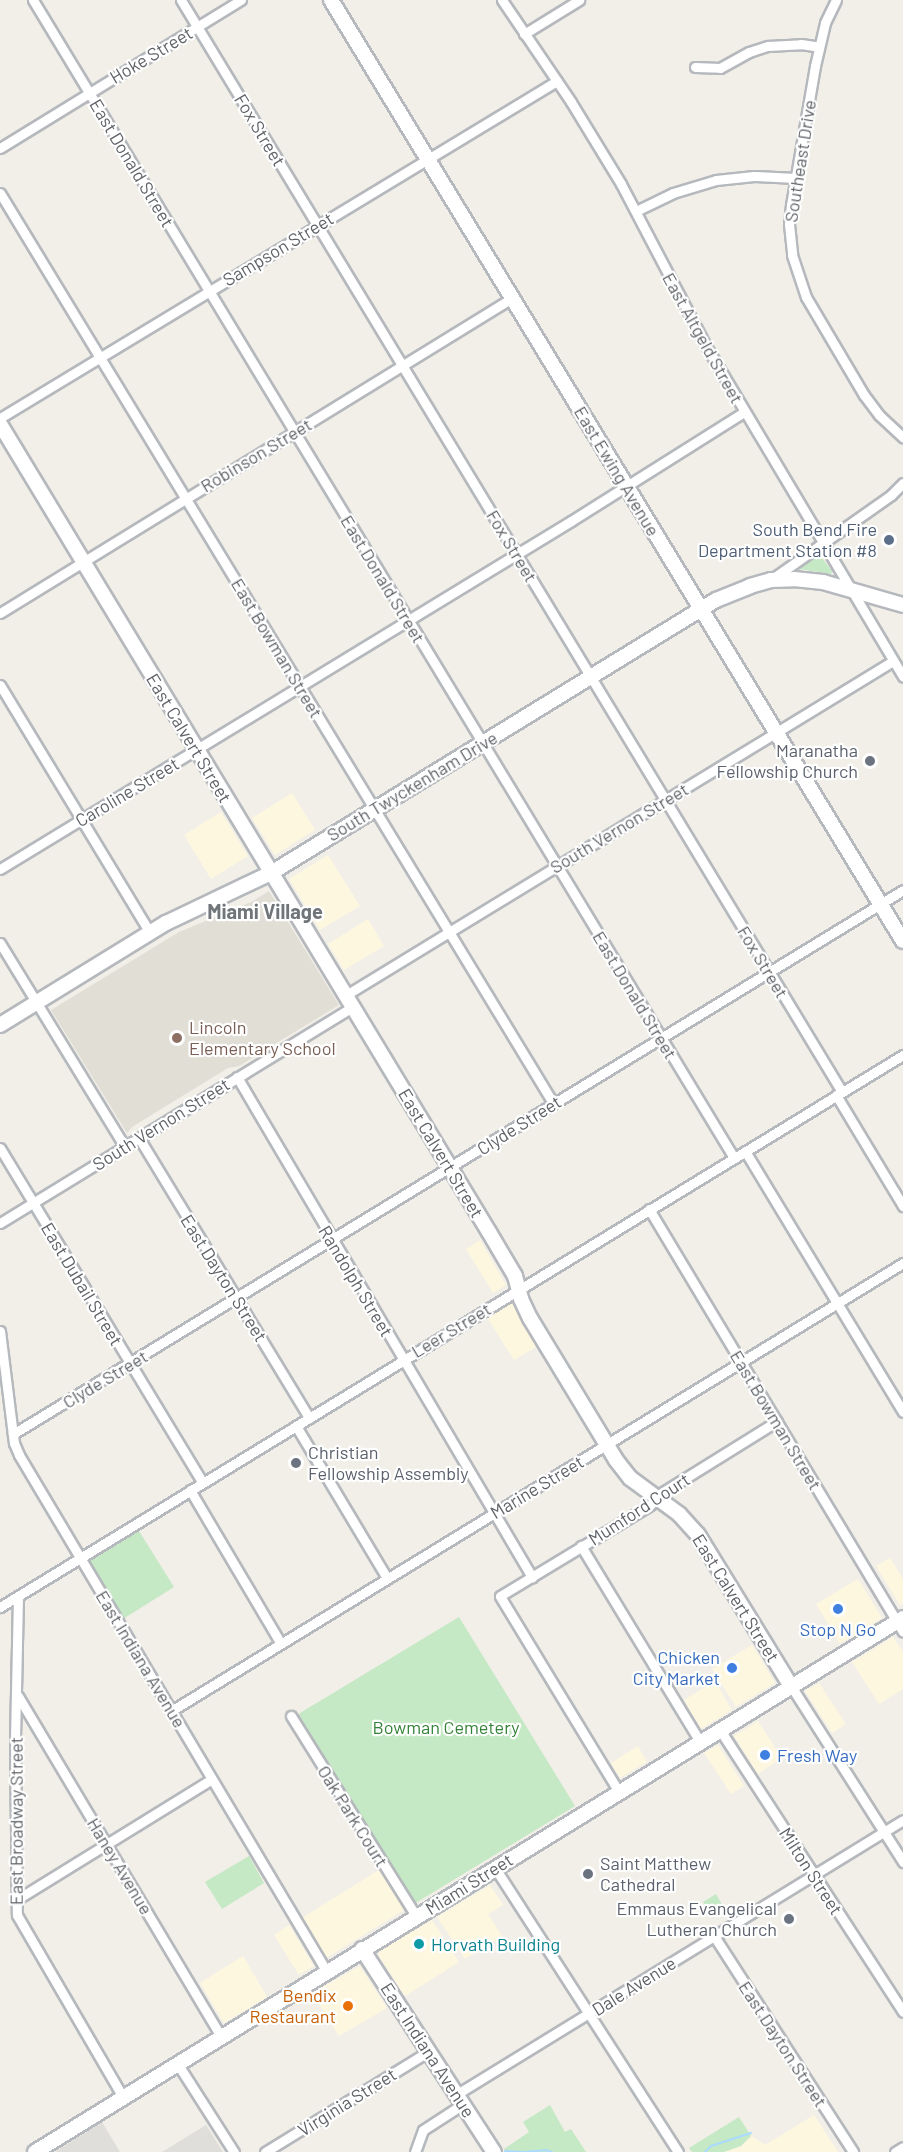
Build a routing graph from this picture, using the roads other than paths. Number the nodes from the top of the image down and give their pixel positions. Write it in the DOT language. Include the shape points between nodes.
graph roads {
  1 [pos="33,0"];
  2 [pos="181,0"];
  3 [pos="241,0"];
  4 [pos="331,0"];
  5 [pos="502,0"];
  6 [pos="579,0"];
  7 [pos="836,0"];
  8 [pos="197,27"];
  9 [pos="524,34"];
  10 [pos="819,46"];
  11 [pos="695,67"];
  12 [pos="557,81"];
  13 [pos="89,93"];
  14 [pos="0,148"];
  15 [pos="428,158"];
  16 [pos="796,178"];
  17 [pos="0,193"];
  18 [pos="636,211"];
  19 [pos="318,224"];
  20 [pos="209,291"];
  21 [pos="512,298"];
  22 [pos="100,357"];
  23 [pos="402,366"];
  24 [pos="744,412"];
  25 [pos="0,418"];
  26 [pos="0,424"];
  27 [pos="294,432"];
  28 [pos="903,437"];
  29 [pos="903,483"];
  30 [pos="626,486"];
  31 [pos="186,498"];
  32 [pos="822,543"];
  33 [pos="517,554"];
  34 [pos="83,562"];
  35 [pos="771,580"];
  36 [pos="849,589"];
  37 [pos="903,605"];
  38 [pos="700,610"];
  39 [pos="0,613"];
  40 [pos="408,620"];
  41 [pos="893,661"];
  42 [pos="903,676"];
  43 [pos="590,677"];
  44 [pos="0,685"];
  45 [pos="300,686"];
  46 [pos="775,733"];
  47 [pos="483,743"];
  48 [pos="196,750"];
  49 [pos="665,800"];
  50 [pos="375,809"];
  51 [pos="81,820"];
  52 [pos="557,866"];
  53 [pos="0,869"];
  54 [pos="271,873"];
  55 [pos="903,890"];
  56 [pos="880,905"];
  57 [pos="449,932"];
  58 [pos="150,933"];
  59 [pos="903,941"];
  60 [pos="0,943"];
  61 [pos="770,972"];
  62 [pos="349,1001"];
  63 [pos="37,1002"];
  64 [pos="0,1025"];
  65 [pos="661,1038"];
  66 [pos="903,1055"];
  67 [pos="237,1077"];
  68 [pos="839,1093"];
  69 [pos="553,1103"];
  70 [pos="140,1138"];
  71 [pos="125,1147"];
  72 [pos="0,1148"];
  73 [pos="745,1151"];
  74 [pos="734,1158"];
  75 [pos="450,1168"];
  76 [pos="33,1202"];
  77 [pos="903,1206"];
  78 [pos="649,1209"];
  79 [pos="0,1223"];
  80 [pos="332,1240"];
  81 [pos="903,1263"];
  82 [pos="519,1289"];
  83 [pos="237,1298"];
  84 [pos="837,1302"];
  85 [pos="0,1331"];
  86 [pos="403,1360"];
  87 [pos="741,1362"];
  88 [pos="130,1363"];
  89 [pos="903,1412"];
  90 [pos="309,1418"];
  91 [pos="777,1421"];
  92 [pos="296,1426"];
  93 [pos="13,1434"];
  94 [pos="607,1444"];
  95 [pos="202,1482"];
  96 [pos="190,1490"];
  97 [pos="657,1498"];
  98 [pos="494,1513"];
  99 [pos="581,1546"];
  100 [pos="81,1558"];
  101 [pos="532,1576"];
  102 [pos="387,1578"];
  103 [pos="18,1596"];
  104 [pos="0,1607"];
  105 [pos="901,1623"];
  106 [pos="280,1642"];
  107 [pos="790,1686"];
  108 [pos="18,1696"];
  109 [pos="171,1711"];
  110 [pos="291,1716"];
  111 [pos="720,1730"];
  112 [pos="700,1743"];
  113 [pos="212,1779"];
  114 [pos="619,1792"];
  115 [pos="903,1820"];
  116 [pos="884,1832"];
  117 [pos="107,1844"];
  118 [pos="903,1862"];
  119 [pos="495,1868"];
  120 [pos="813,1875"];
  121 [pos="16,1900"];
  122 [pos="416,1916"];
  123 [pos="714,1936"];
  124 [pos="362,1949"];
  125 [pos="327,1972"];
  126 [pos="903,2012"];
  127 [pos="589,2014"];
  128 [pos="221,2037"];
  129 [pos="429,2051"];
  130 [pos="177,2063"];
  131 [pos="123,2097"];
  132 [pos="460,2099"];
  133 [pos="903,2147"];
  134 [pos="35,2152"];
  135 [pos="234,2152"];
  136 [pos="265,2152"];
  137 [pos="415,2152"];
  138 [pos="494,2152"];
  139 [pos="678,2152"];
  140 [pos="853,2152"];
  141 [pos="895,2152"];
  1 -- 13 [label="street, East Donald Street"];
  2 -- 8 [label="street, Fox Street"];
  3 -- 8 [label="street, Hoke Street"];
  4 -- 15 [label="street, East Ewing Avenue"];
  5 -- 9 [label="street, East Altgeld Street"];
  6 -- 9 [label="street"];
  7 -- 10 [label="street, Southeast Drive"];
  8 -- 13 [label="street, Hoke Street"];
  8 -- 19 [label="street, Fox Street"];
  9 -- 12 [label="street, East Altgeld Street"];
  10 -- 11 [label="street" via="768,46 720,68"];
  10 -- 16 [label="street, Southeast Drive"];
  12 -- 15 [label="street, Sampson Street"];
  12 -- 18 [label="street, East Altgeld Street"];
  13 -- 14 [label="street, Hoke Street"];
  13 -- 20 [label="street, East Donald Street"];
  15 -- 19 [label="street, Sampson Street"];
  15 -- 21 [label="street, East Ewing Avenue"];
  16 -- 18 [label="street" via="754,176 716,180 673,192"];
  16 -- 28 [label="street, Southeast Drive" via="789,231 800,285 864,395"];
  17 -- 22 [label="street, East Bowman Street"];
  18 -- 24 [label="street, East Altgeld Street" via="674,289"];
  19 -- 20 [label="street, Sampson Street"];
  19 -- 23 [label="street, Fox Street"];
  20 -- 22 [label="street, Sampson Street"];
  20 -- 27 [label="street, East Donald Street"];
  21 -- 23 [label="street, Robinson Street"];
  21 -- 30 [label="street, East Ewing Avenue"];
  22 -- 25 [label="street, Sampson Street"];
  22 -- 31 [label="street, East Bowman Street"];
  23 -- 27 [label="street, Robinson Street"];
  23 -- 33 [label="street, Fox Street"];
  24 -- 30 [label="street, Caroline Street"];
  24 -- 32 [label="street, East Altgeld Street"];
  26 -- 34 [label="street, East Calvert Street"];
  27 -- 31 [label="street, Robinson Street"];
  27 -- 40 [label="street, East Donald Street"];
  29 -- 32 [label="street, South Twyckenham Drive"];
  30 -- 33 [label="street, Caroline Street"];
  30 -- 38 [label="street, East Ewing Avenue"];
  31 -- 34 [label="street, Robinson Street"];
  31 -- 45 [label="street, East Bowman Street"];
  32 -- 35 [label="street, South Twyckenham Drive"];
  32 -- 36 [label="street, East Altgeld Street"];
  33 -- 40 [label="street, Caroline Street"];
  33 -- 43 [label="street, Fox Street"];
  34 -- 39 [label="street, Robinson Street"];
  34 -- 48 [label="street, East Calvert Street"];
  35 -- 36 [label="street" via="823,582"];
  35 -- 38 [label="street, South Twyckenham Drive" via="732,593"];
  36 -- 37 [label="street"];
  36 -- 41 [label="street, East Altgeld Street"];
  38 -- 43 [label="street, South Twyckenham Drive"];
  38 -- 46 [label="street, East Ewing Avenue"];
  40 -- 45 [label="street, Caroline Street"];
  40 -- 47 [label="street, East Donald Street"];
  41 -- 42 [label="street, East Altgeld Street"];
  41 -- 46 [label="street, South Vernon Street"];
  43 -- 47 [label="street, South Twyckenham Drive"];
  43 -- 49 [label="street, Fox Street"];
  44 -- 51 [label="street"];
  45 -- 48 [label="street, Caroline Street"];
  45 -- 50 [label="street, East Bowman Street"];
  46 -- 49 [label="street, South Vernon Street"];
  46 -- 56 [label="street, East Ewing Avenue"];
  47 -- 50 [label="street, South Twyckenham Drive"];
  47 -- 52 [label="street, East Donald Street"];
  48 -- 51 [label="street, Caroline Street"];
  48 -- 54 [label="street, East Calvert Street"];
  49 -- 52 [label="street, South Vernon Street"];
  49 -- 61 [label="street, Fox Street"];
  50 -- 54 [label="street, South Twyckenham Drive"];
  50 -- 57 [label="street, East Bowman Street"];
  51 -- 53 [label="street, Caroline Street"];
  51 -- 58 [label="street"];
  52 -- 57 [label="street, South Vernon Street"];
  52 -- 65 [label="street, East Donald Street"];
  54 -- 58 [label="street, South Twyckenham Drive"];
  54 -- 62 [label="street, East Calvert Street"];
  55 -- 56 [label="street, Clyde Street"];
  56 -- 59 [label="street, East Ewing Avenue"];
  56 -- 61 [label="street, Clyde Street"];
  57 -- 62 [label="street, South Vernon Street"];
  57 -- 69 [label="street, East Bowman Street"];
  58 -- 63 [label="street, South Twyckenham Drive"];
  60 -- 63 [label="street"];
  61 -- 65 [label="street, Clyde Street"];
  61 -- 68 [label="street, Fox Street"];
  62 -- 67 [label="street, South Vernon Street"];
  62 -- 75 [label="street, East Calvert Street"];
  63 -- 64 [label="street, South Twyckenham Drive"];
  63 -- 71 [label="street"];
  65 -- 69 [label="street, Clyde Street"];
  65 -- 74 [label="street, East Donald Street"];
  66 -- 68 [label="street, Leer Street"];
  67 -- 70 [label="street, South Vernon Street"];
  67 -- 80 [label="street, Randolph Street"];
  68 -- 73 [label="street, Leer Street"];
  68 -- 77 [label="street, Fox Street"];
  69 -- 75 [label="street, Clyde Street"];
  70 -- 71 [label="street, South Vernon Street"];
  70 -- 83 [label="street, East Dayton Street"];
  71 -- 76 [label="street, South Vernon Street"];
  72 -- 76 [label="street, East Dubail Street"];
  73 -- 74 [label="street, Leer Street"];
  73 -- 84 [label="street"];
  74 -- 78 [label="street, Leer Street"];
  75 -- 80 [label="street, Clyde Street"];
  75 -- 82 [label="street, East Calvert Street"];
  76 -- 79 [label="street, South Vernon Street"];
  76 -- 88 [label="street, East Dubail Street"];
  78 -- 82 [label="street, Leer Street"];
  78 -- 87 [label="street, East Bowman Street"];
  80 -- 83 [label="street, Clyde Street"];
  80 -- 86 [label="street, Randolph Street"];
  81 -- 84 [label="street, Marine Street"];
  82 -- 86 [label="street, Leer Street"];
  82 -- 94 [label="street, East Calvert Street" via="530,1318"];
  83 -- 88 [label="street, Clyde Street"];
  83 -- 90 [label="street, East Dayton Street"];
  84 -- 87 [label="street, Marine Street"];
  84 -- 89 [label="street"];
  85 -- 93 [label="street, East Indiana Avenue"];
  86 -- 90 [label="street, Leer Street"];
  86 -- 98 [label="street, Randolph Street"];
  87 -- 91 [label="street, East Bowman Street"];
  87 -- 94 [label="street, Marine Street"];
  88 -- 93 [label="street, Clyde Street"];
  88 -- 95 [label="street, East Dubail Street"];
  90 -- 92 [label="street, Leer Street"];
  91 -- 97 [label="street, Mumford Court"];
  91 -- 105 [label="street, East Bowman Street"];
  92 -- 95 [label="street, Leer Street"];
  92 -- 102 [label="street"];
  93 -- 100 [label="street, East Indiana Avenue" via="19,1455"];
  94 -- 97 [label="street, East Calvert Street" via="630,1478"];
  94 -- 98 [label="street, Marine Street"];
  95 -- 96 [label="street, Leer Street"];
  96 -- 100 [label="street, Leer Street"];
  96 -- 106 [label="street"];
  97 -- 99 [label="street, Mumford Court"];
  97 -- 107 [label="street, East Calvert Street" via="698,1535"];
  98 -- 101 [label="street, Randolph Street"];
  98 -- 102 [label="street, Marine Street"];
  99 -- 101 [label="street, Mumford Court"];
  99 -- 112 [label="street"];
  100 -- 103 [label="street, Leer Street"];
  100 -- 109 [label="street, East Indiana Avenue"];
  101 -- 114 [label="street, Mumford Court" via="500,1596"];
  102 -- 106 [label="street, Marine Street"];
  103 -- 104 [label="street, Leer Street"];
  103 -- 108 [label="street, East Broadway Street"];
  105 -- 107 [label="street, Miami Street"];
  106 -- 109 [label="street, Marine Street"];
  107 -- 111 [label="street, Miami Street"];
  107 -- 116 [label="street, East Calvert Street"];
  108 -- 117 [label="street, Haney Avenue"];
  108 -- 121 [label="street, East Broadway Street"];
  109 -- 113 [label="street, East Indiana Avenue"];
  110 -- 122 [label="street, Oak Park Court"];
  111 -- 112 [label="street, Miami Street"];
  111 -- 120 [label="street, Milton Street"];
  112 -- 114 [label="street, Miami Street"];
  113 -- 117 [label="street"];
  113 -- 125 [label="street, East Indiana Avenue"];
  114 -- 119 [label="street, Miami Street"];
  115 -- 116 [label="street, Dale Avenue"];
  116 -- 118 [label="street, East Calvert Street"];
  116 -- 120 [label="street, Dale Avenue"];
  117 -- 121 [label="street"];
  117 -- 128 [label="street, Haney Avenue"];
  119 -- 122 [label="street, Miami Street"];
  119 -- 127 [label="street"];
  120 -- 123 [label="street, Dale Avenue"];
  120 -- 126 [label="street, Milton Street"];
  121 -- 131 [label="street, East Broadway Street" via="17,1915 24,1929"];
  122 -- 124 [label="street, Miami Street"];
  123 -- 127 [label="street, Dale Avenue"];
  123 -- 140 [label="street, East Dayton Street"];
  124 -- 125 [label="street, Miami Street"];
  124 -- 129 [label="street, East Indiana Avenue"];
  125 -- 128 [label="street, Miami Street"];
  127 -- 132 [label="street, Dale Avenue"];
  127 -- 139 [label="street"];
  128 -- 130 [label="street, Miami Street"];
  129 -- 132 [label="street, East Indiana Avenue"];
  129 -- 136 [label="street, Virginia Street"];
  130 -- 131 [label="street, Miami Street"];
  130 -- 135 [label="street"];
  131 -- 134 [label="street, Miami Street"];
  132 -- 137 [label="street, Dale Avenue" via="423,2130"];
  132 -- 138 [label="street, East Indiana Avenue"];
  133 -- 141 [label="street"];
}
